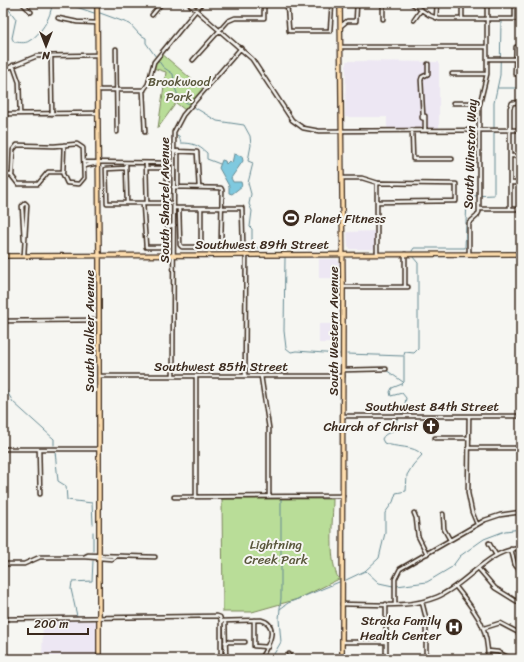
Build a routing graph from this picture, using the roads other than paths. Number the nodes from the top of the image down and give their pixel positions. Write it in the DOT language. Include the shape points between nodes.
graph roads {
  1 [pos="22,3"];
  2 [pos="97,3"];
  3 [pos="162,3"];
  4 [pos="188,3"];
  5 [pos="202,3"];
  6 [pos="264,3"];
  7 [pos="287,3"];
  8 [pos="332,3"];
  9 [pos="357,3"];
  10 [pos="384,3"];
  11 [pos="410,3"];
  12 [pos="437,3"];
  13 [pos="462,3"];
  14 [pos="487,3"];
  15 [pos="515,3"];
  16 [pos="340,5"];
  17 [pos="332,7"];
  18 [pos="196,10"];
  19 [pos="421,10"];
  20 [pos="31,12"];
  21 [pos="152,15"];
  22 [pos="340,15"];
  23 [pos="58,18"];
  24 [pos="436,18"];
  25 [pos="383,19"];
  26 [pos="462,19"];
  27 [pos="521,19"];
  28 [pos="414,20"];
  29 [pos="487,20"];
  30 [pos="515,20"];
  31 [pos="347,21"];
  32 [pos="97,23"];
  33 [pos="341,28"];
  34 [pos="219,30"];
  35 [pos="332,30"];
  36 [pos="341,47"];
  37 [pos="487,47"];
  38 [pos="521,47"];
  39 [pos="240,48"];
  40 [pos="116,49"];
  41 [pos="97,55"];
  42 [pos="51,56"];
  43 [pos="487,59"];
  44 [pos="516,59"];
  45 [pos="193,60"];
  46 [pos="428,64"];
  47 [pos="13,65"];
  48 [pos="3,70"];
  49 [pos="452,74"];
  50 [pos="487,74"];
  51 [pos="521,74"];
  52 [pos="98,90"];
  53 [pos="117,90"];
  54 [pos="144,90"];
  55 [pos="521,102"];
  56 [pos="453,103"];
  57 [pos="480,103"];
  58 [pos="98,113"];
  59 [pos="3,114"];
  60 [pos="20,114"];
  61 [pos="52,114"];
  62 [pos="342,130"];
  63 [pos="412,130"];
  64 [pos="425,130"];
  65 [pos="479,130"];
  66 [pos="510,130"];
  67 [pos="521,130"];
  68 [pos="117,132"];
  69 [pos="145,132"];
  70 [pos="64,145"];
  71 [pos="173,151"];
  72 [pos="178,151"];
  73 [pos="510,156"];
  74 [pos="521,156"];
  75 [pos="452,159"];
  76 [pos="98,163"];
  77 [pos="126,163"];
  78 [pos="146,163"];
  79 [pos="173,163"];
  80 [pos="84,164"];
  81 [pos="126,168"];
  82 [pos="146,168"];
  83 [pos="63,172"];
  84 [pos="3,175"];
  85 [pos="12,175"];
  86 [pos="342,178"];
  87 [pos="377,183"];
  88 [pos="510,183"];
  89 [pos="521,183"];
  90 [pos="173,187"];
  91 [pos="178,187"];
  92 [pos="199,188"];
  93 [pos="377,202"];
  94 [pos="127,203"];
  95 [pos="143,203"];
  96 [pos="147,203"];
  97 [pos="167,203"];
  98 [pos="174,203"];
  99 [pos="174,208"];
  100 [pos="179,208"];
  101 [pos="201,208"];
  102 [pos="222,209"];
  103 [pos="479,209"];
  104 [pos="510,209"];
  105 [pos="521,209"];
  106 [pos="174,225"];
  107 [pos="24,229"];
  108 [pos="246,254"];
  109 [pos="343,254"];
  110 [pos="377,254"];
  111 [pos="405,254"];
  112 [pos="469,254"];
  113 [pos="521,254"];
  114 [pos="174,255"];
  115 [pos="3,256"];
  116 [pos="24,256"];
  117 [pos="99,256"];
  118 [pos="343,287"];
  119 [pos="405,287"];
  120 [pos="408,287"];
  121 [pos="99,320"];
  122 [pos="3,321"];
  123 [pos="386,369"];
  124 [pos="343,370"];
  125 [pos="99,376"];
  126 [pos="173,376"];
  127 [pos="196,376"];
  128 [pos="245,376"];
  129 [pos="261,376"];
  130 [pos="343,376"];
  131 [pos="343,416"];
  132 [pos="469,416"];
  133 [pos="521,416"];
  134 [pos="435,438"];
  135 [pos="469,438"];
  136 [pos="40,448"];
  137 [pos="469,448"];
  138 [pos="521,448"];
  139 [pos="3,449"];
  140 [pos="99,449"];
  141 [pos="40,494"];
  142 [pos="174,496"];
  143 [pos="196,496"];
  144 [pos="270,496"];
  145 [pos="342,496"];
  146 [pos="521,512"];
  147 [pos="414,513"];
  148 [pos="443,514"];
  149 [pos="477,524"];
  150 [pos="450,540"];
  151 [pos="489,543"];
  152 [pos="521,548"];
  153 [pos="512,549"];
  154 [pos="427,554"];
  155 [pos="496,555"];
  156 [pos="99,557"];
  157 [pos="155,557"];
  158 [pos="3,564"];
  159 [pos="478,568"];
  160 [pos="521,572"];
  161 [pos="456,586"];
  162 [pos="422,602"];
  163 [pos="342,604"];
  164 [pos="386,604"];
  165 [pos="395,604"];
  166 [pos="521,604"];
  167 [pos="3,618"];
  168 [pos="99,618"];
  169 [pos="254,620"];
  170 [pos="222,621"];
  171 [pos="225,621"];
  172 [pos="484,628"];
  173 [pos="521,634"];
  174 [pos="225,642"];
  175 [pos="245,642"];
  176 [pos="342,642"];
  177 [pos="386,642"];
  178 [pos="268,646"];
  179 [pos="488,651"];
  180 [pos="289,654"];
  181 [pos="99,659"];
  182 [pos="221,659"];
  183 [pos="226,659"];
  184 [pos="260,659"];
  185 [pos="288,659"];
  186 [pos="342,659"];
  187 [pos="386,659"];
  188 [pos="426,659"];
  189 [pos="488,659"];
  190 [pos="510,659"];
  1 -- 20 [label="street"];
  2 -- 32 [label="main road, South Walker Avenue"];
  3 -- 21 [label="street"];
  4 -- 18 [label="street"];
  5 -- 18 [label="street"];
  6 -- 34 [label="street" via="264,18 232,19"];
  7 -- 35 [label="street" via="289,31"];
  8 -- 17 [label="street"];
  9 -- 31 [label="street" via="356,20"];
  10 -- 25 [label="street"];
  11 -- 19 [label="street"];
  12 -- 24 [label="street"];
  13 -- 26 [label="street"];
  14 -- 29 [label="street, South Winston Way"];
  15 -- 30 [label="street"];
  16 -- 17 [label="street"];
  16 -- 22 [label="main road, South Western Avenue"];
  17 -- 35 [label="street"];
  18 -- 34 [label="street"];
  18 -- 54 [label="street" via="157,56"];
  19 -- 24 [label="street"];
  19 -- 28 [label="street"];
  22 -- 31 [label="street"];
  22 -- 33 [label="main road, South Western Avenue"];
  23 -- 32 [label="street"];
  24 -- 26 [label="street"];
  26 -- 29 [label="street"];
  27 -- 30 [label="street"];
  29 -- 30 [label="street"];
  29 -- 37 [label="street, South Winston Way"];
  31 -- 33 [label="street"];
  32 -- 41 [label="main road, South Walker Avenue"];
  33 -- 35 [label="street"];
  33 -- 36 [label="main road, South Western Avenue"];
  34 -- 39 [label="street"];
  34 -- 45 [label="street"];
  36 -- 37 [label="street"];
  36 -- 62 [label="main road, South Western Avenue"];
  37 -- 43 [label="street, South Winston Way"];
  38 -- 44 [label="street" via="516,47"];
  39 -- 62 [label="street" via="256,63 294,122 312,130"];
  39 -- 71 [label="street, South Shartel Avenue" via="189,108 176,128"];
  40 -- 53 [label="street"];
  41 -- 42 [label="street"];
  41 -- 52 [label="main road, South Walker Avenue"];
  42 -- 47 [label="street" via="36,57"];
  42 -- 61 [label="street"];
  43 -- 44 [label="street"];
  43 -- 50 [label="street, South Winston Way"];
  44 -- 51 [label="street" via="515,74"];
  46 -- 64 [label="street" via="428,74 422,77"];
  47 -- 48 [label="street"];
  47 -- 60 [label="street" via="19,82"];
  49 -- 50 [label="street"];
  50 -- 57 [label="street, South Winston Way"];
  52 -- 53 [label="street"];
  52 -- 58 [label="main road, South Walker Avenue"];
  53 -- 54 [label="street"];
  53 -- 68 [label="street"];
  54 -- 69 [label="street"];
  55 -- 66 [label="street" via="511,105"];
  56 -- 57 [label="street"];
  57 -- 65 [label="street, South Winston Way"];
  58 -- 61 [label="street"];
  58 -- 76 [label="main road, South Walker Avenue"];
  59 -- 60 [label="street"];
  60 -- 61 [label="street"];
  62 -- 63 [label="street"];
  62 -- 86 [label="main road, South Western Avenue"];
  63 -- 64 [label="street"];
  63 -- 75 [label="street" via="413,159"];
  64 -- 65 [label="street"];
  65 -- 66 [label="street"];
  65 -- 103 [label="street, South Winston Way"];
  66 -- 67 [label="street"];
  66 -- 73 [label="street"];
  70 -- 80 [label="street" via="81,145 84,149"];
  70 -- 83 [label="street"];
  70 -- 85 [label="street" via="15,146"];
  71 -- 72 [label="street"];
  71 -- 79 [label="street, South Shartel Avenue"];
  72 -- 91 [label="street"];
  72 -- 92 [label="street" via="197,152"];
  73 -- 74 [label="street"];
  73 -- 88 [label="street"];
  76 -- 77 [label="street"];
  76 -- 80 [label="street"];
  76 -- 117 [label="main road, South Walker Avenue"];
  77 -- 78 [label="street"];
  77 -- 81 [label="street"];
  78 -- 79 [label="street"];
  78 -- 82 [label="street"];
  79 -- 90 [label="street, South Shartel Avenue"];
  80 -- 83 [label="street" via="82,183 67,183"];
  81 -- 94 [label="street"];
  81 -- 94 [label="street" via="106,169 106,184 107,203"];
  82 -- 96 [label="street"];
  82 -- 97 [label="street" via="167,170"];
  83 -- 85 [label="street" via="48,172 37,184 18,184"];
  84 -- 85 [label="street"];
  86 -- 87 [label="street" via="362,178"];
  86 -- 109 [label="main road, South Western Avenue"];
  87 -- 93 [label="street"];
  87 -- 93 [label="street" via="456,184 456,201"];
  88 -- 89 [label="street"];
  88 -- 104 [label="street"];
  90 -- 91 [label="street"];
  90 -- 98 [label="street, South Shartel Avenue"];
  91 -- 92 [label="street"];
  92 -- 102 [label="street" via="221,188"];
  93 -- 110 [label="street"];
  94 -- 95 [label="street"];
  95 -- 96 [label="street"];
  95 -- 106 [label="street" via="146,247 165,248 168,245 168,227"];
  96 -- 97 [label="street"];
  97 -- 98 [label="street"];
  98 -- 99 [label="street, South Shartel Avenue"];
  99 -- 100 [label="street"];
  99 -- 106 [label="street, South Shartel Avenue"];
  100 -- 101 [label="street"];
  100 -- 101 [label="street" via="180,245 201,247"];
  101 -- 102 [label="street"];
  102 -- 102 [label="street" via="242,209 242,246 222,245"];
  103 -- 104 [label="street"];
  103 -- 112 [label="street, South Winston Way" via="478,216 469,222"];
  104 -- 105 [label="street"];
  106 -- 114 [label="street, South Shartel Avenue"];
  107 -- 107 [label="street" via="27,205 25,203 22,206"];
  107 -- 116 [label="street"];
  108 -- 109 [label="main road, Southwest 89th Street"];
  108 -- 114 [label="main road, Southwest 89th Street"];
  108 -- 128 [label="street"];
  109 -- 110 [label="main road, Southwest 89th Street"];
  109 -- 118 [label="main road, South Western Avenue"];
  110 -- 111 [label="main road, Southwest 89th Street"];
  111 -- 112 [label="main road, Southwest 89th Street"];
  111 -- 119 [label="street"];
  112 -- 113 [label="main road, Southwest 89th Street"];
  114 -- 117 [label="main road, Southwest 89th Street"];
  114 -- 126 [label="street, South Shartel Avenue"];
  115 -- 116 [label="main road, Southwest 89th Street"];
  116 -- 117 [label="main road, Southwest 89th Street"];
  117 -- 121 [label="main road, South Walker Avenue"];
  118 -- 119 [label="street"];
  118 -- 124 [label="main road, South Western Avenue"];
  119 -- 120 [label="street"];
  121 -- 122 [label="street"];
  121 -- 125 [label="main road, South Walker Avenue"];
  123 -- 124 [label="street"];
  124 -- 130 [label="main road, South Western Avenue"];
  125 -- 126 [label="street, Southwest 85th Street"];
  125 -- 140 [label="main road, South Walker Avenue"];
  126 -- 127 [label="street, Southwest 85th Street"];
  127 -- 128 [label="street, Southwest 85th Street"];
  127 -- 143 [label="street"];
  128 -- 129 [label="street, Southwest 85th Street"];
  129 -- 130 [label="street, Southwest 85th Street"];
  129 -- 144 [label="street" via="269,433"];
  130 -- 131 [label="main road, South Western Avenue"];
  131 -- 132 [label="street, Southwest 84th Street"];
  131 -- 145 [label="main road, South Western Avenue"];
  132 -- 133 [label="street, Southwest 84th Street"];
  132 -- 135 [label="street"];
  134 -- 135 [label="street"];
  135 -- 137 [label="street"];
  136 -- 139 [label="street"];
  136 -- 140 [label="street"];
  136 -- 141 [label="street"];
  137 -- 138 [label="street"];
  137 -- 149 [label="street" via="468,495"];
  140 -- 156 [label="main road, South Walker Avenue"];
  142 -- 143 [label="street"];
  143 -- 144 [label="street"];
  144 -- 145 [label="street"];
  145 -- 163 [label="main road, South Western Avenue"];
  146 -- 149 [label="street" via="500,515"];
  147 -- 154 [label="street" via="418,536"];
  148 -- 150 [label="street" via="444,529"];
  149 -- 150 [label="street"];
  150 -- 154 [label="street"];
  151 -- 155 [label="street"];
  152 -- 153 [label="street"];
  153 -- 155 [label="street"];
  153 -- 160 [label="street" via="515,565"];
  154 -- 165 [label="street" via="398,572 395,580"];
  155 -- 159 [label="street"];
  156 -- 157 [label="street"];
  156 -- 158 [label="street" via="40,557 24,564"];
  156 -- 168 [label="main road, South Walker Avenue"];
  159 -- 161 [label="street"];
  159 -- 166 [label="street" via="495,588"];
  161 -- 162 [label="street"];
  161 -- 172 [label="street"];
  162 -- 165 [label="street"];
  162 -- 188 [label="street" via="426,618"];
  163 -- 164 [label="street"];
  163 -- 176 [label="main road, South Western Avenue"];
  164 -- 165 [label="street"];
  164 -- 177 [label="street"];
  167 -- 168 [label="street"];
  168 -- 170 [label="street" via="217,616"];
  168 -- 181 [label="main road, South Walker Avenue"];
  169 -- 171 [label="street"];
  169 -- 178 [label="street" via="263,621 272,632"];
  169 -- 178 [label="street" via="254,646"];
  170 -- 171 [label="street"];
  170 -- 182 [label="street"];
  171 -- 174 [label="street"];
  172 -- 173 [label="street" via="500,623"];
  172 -- 179 [label="street"];
  174 -- 175 [label="street"];
  174 -- 183 [label="street"];
  176 -- 177 [label="street"];
  176 -- 186 [label="main road, South Western Avenue"];
  177 -- 187 [label="street"];
  178 -- 184 [label="street"];
  179 -- 189 [label="street"];
  179 -- 190 [label="street" via="498,652"];
  180 -- 185 [label="street"];
}
